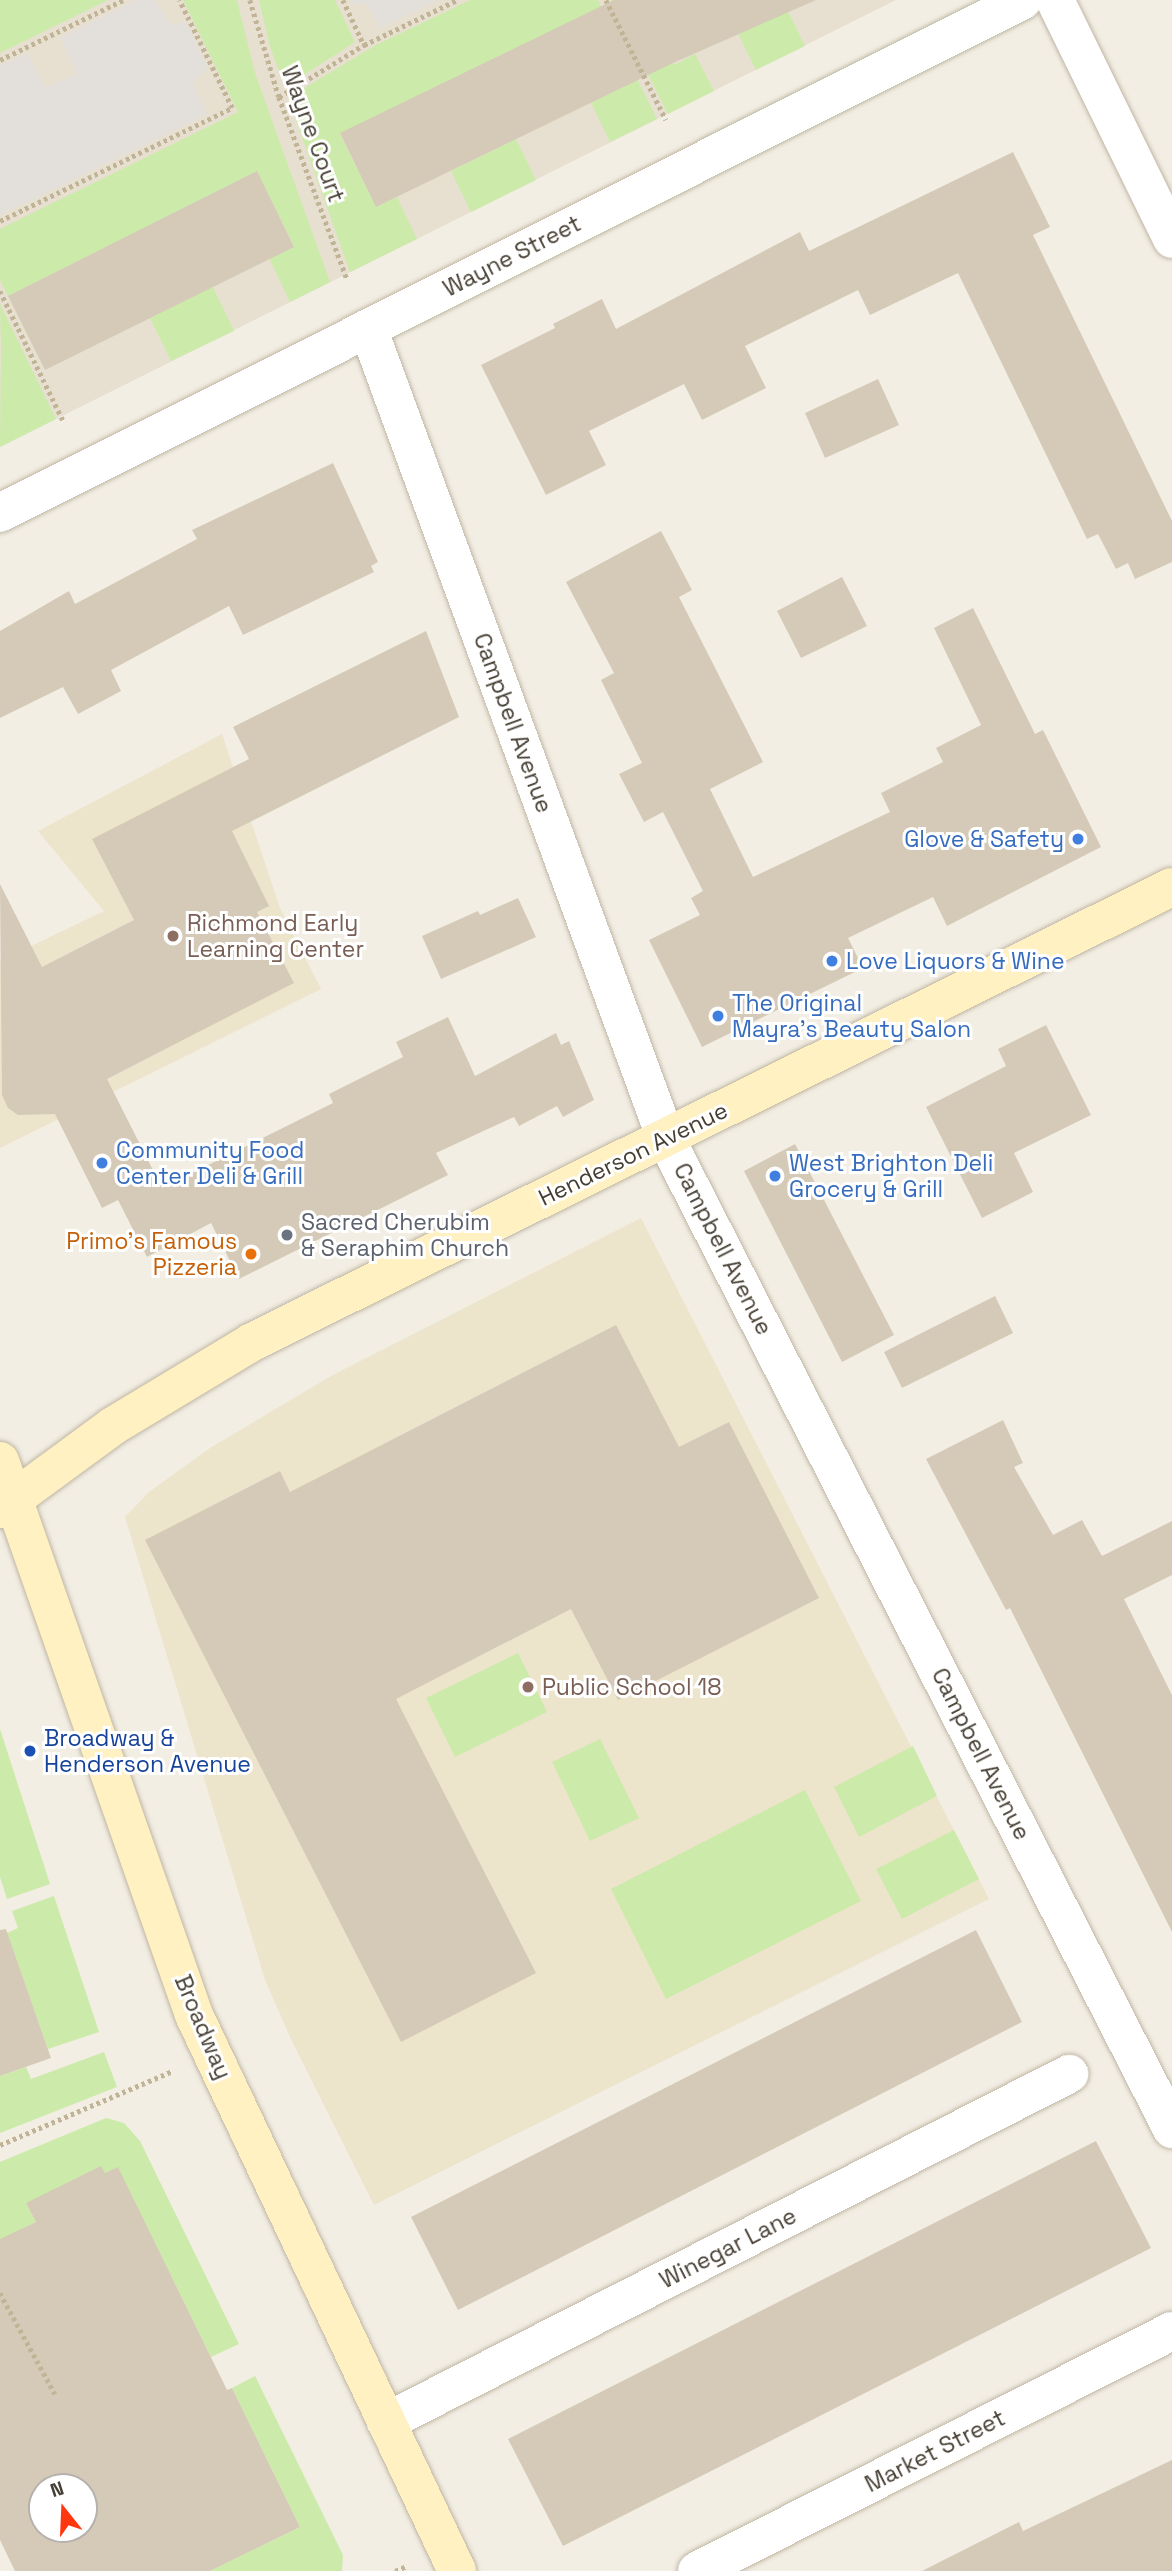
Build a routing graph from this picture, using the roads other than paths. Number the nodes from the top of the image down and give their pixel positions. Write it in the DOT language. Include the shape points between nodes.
graph roads {
  1 [pos="1023,0"];
  2 [pos="1055,0"];
  3 [pos="1172,239"];
  4 [pos="368,328"];
  5 [pos="0,513"];
  6 [pos="1172,887"];
  7 [pos="666,1139"];
  8 [pos="0,1461"];
  9 [pos="8,1503"];
  10 [pos="1069,2074"];
  11 [pos="1172,2129"];
  12 [pos="1172,2331"];
  13 [pos="386,2422"];
  14 [pos="457,2571"];
  15 [pos="697,2571"];
  1 -- 4 [label="street, Wayne Street"];
  2 -- 3 [label="street"];
  4 -- 5 [label="street, Wayne Street"];
  4 -- 7 [label="street, Campbell Avenue"];
  6 -- 7 [label="street, Henderson Avenue"];
  7 -- 9 [label="street, Henderson Avenue" via="252,1342 113,1426"];
  7 -- 11 [label="street, Campbell Avenue"];
  8 -- 9 [label="street, Broadway"];
  9 -- 13 [label="street, Broadway" via="194,2015"];
  10 -- 13 [label="street, Winegar Lane"];
  12 -- 15 [label="street, Market Street"];
  13 -- 14 [label="street, Broadway"];
}
